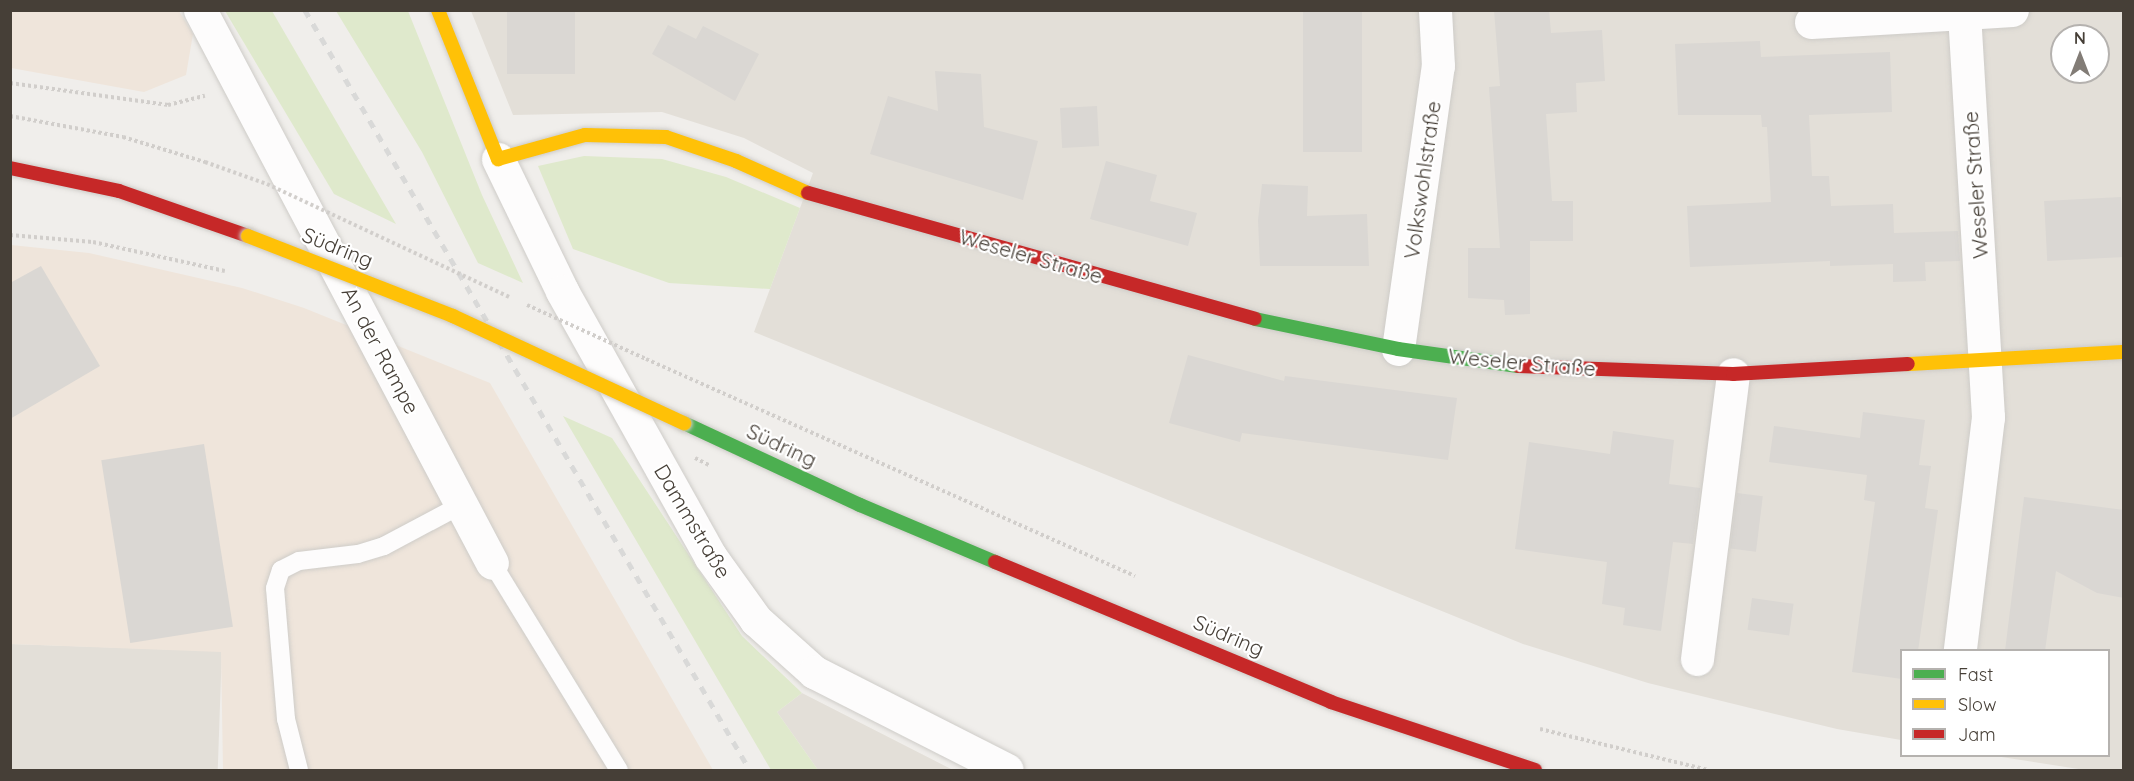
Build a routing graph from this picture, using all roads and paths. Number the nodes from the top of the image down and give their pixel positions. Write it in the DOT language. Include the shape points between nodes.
graph roads {
  1 [pos="200,10"];
  2 [pos="438,10"];
  3 [pos="1435,10"];
  4 [pos="2012,10"];
  5 [pos="1964,13"];
  6 [pos="1811,22"];
  7 [pos="239,80"];
  8 [pos="10,83"];
  9 [pos="10,116"];
  10 [pos="498,159"];
  11 [pos="10,168"];
  12 [pos="10,235"];
  13 [pos="228,272"];
  14 [pos="1398,349"];
  15 [pos="2124,352"];
  16 [pos="1986,358"];
  17 [pos="1733,374"];
  18 [pos="462,505"];
  19 [pos="492,563"];
  20 [pos="1146,580"];
  21 [pos="1960,649"];
  22 [pos="1697,660"];
  23 [pos="1533,727"];
  24 [pos="299,771"];
  25 [pos="619,771"];
  26 [pos="1007,771"];
  27 [pos="1535,771"];
  28 [pos="1708,771"];
  1 -- 7 [label="street, An der Rampe"];
  2 -- 10 [label="street"];
  3 -- 14 [label="street, Volkswohlstraße" via="1438,66"];
  4 -- 5 [label="street"];
  5 -- 6 [label="street"];
  5 -- 16 [label="street, Weseler Straße"];
  7 -- 8 [label="path" via="197,100 168,105"];
  7 -- 18 [label="street, An der Rampe"];
  9 -- 20 [label="path, bridge" via="123,137 267,184 646,359"];
  10 -- 14 [label="street, Weseler Straße" via="585,135 666,137 736,161 806,192 1234,314"];
  10 -- 26 [label="street, Dammstraße" via="562,291 710,556 756,620 814,672"];
  11 -- 27 [label="street, Südring, bridge" via="119,190 453,316 860,505 1331,702"];
  12 -- 13 [label="path" via="93,242"];
  14 -- 17 [label="street, Weseler Straße" via="1497,365"];
  15 -- 16 [label="street, Weseler Straße"];
  16 -- 17 [label="street, Weseler Straße"];
  16 -- 21 [label="street, Weseler Straße" via="1988,417"];
  17 -- 22 [label="street"];
  18 -- 19 [label="street, An der Rampe"];
  18 -- 24 [label="lane" via="384,546 358,554 299,561 280,570 275,588 286,719"];
  19 -- 25 [label="lane"];
  23 -- 28 [label="path"];
}
